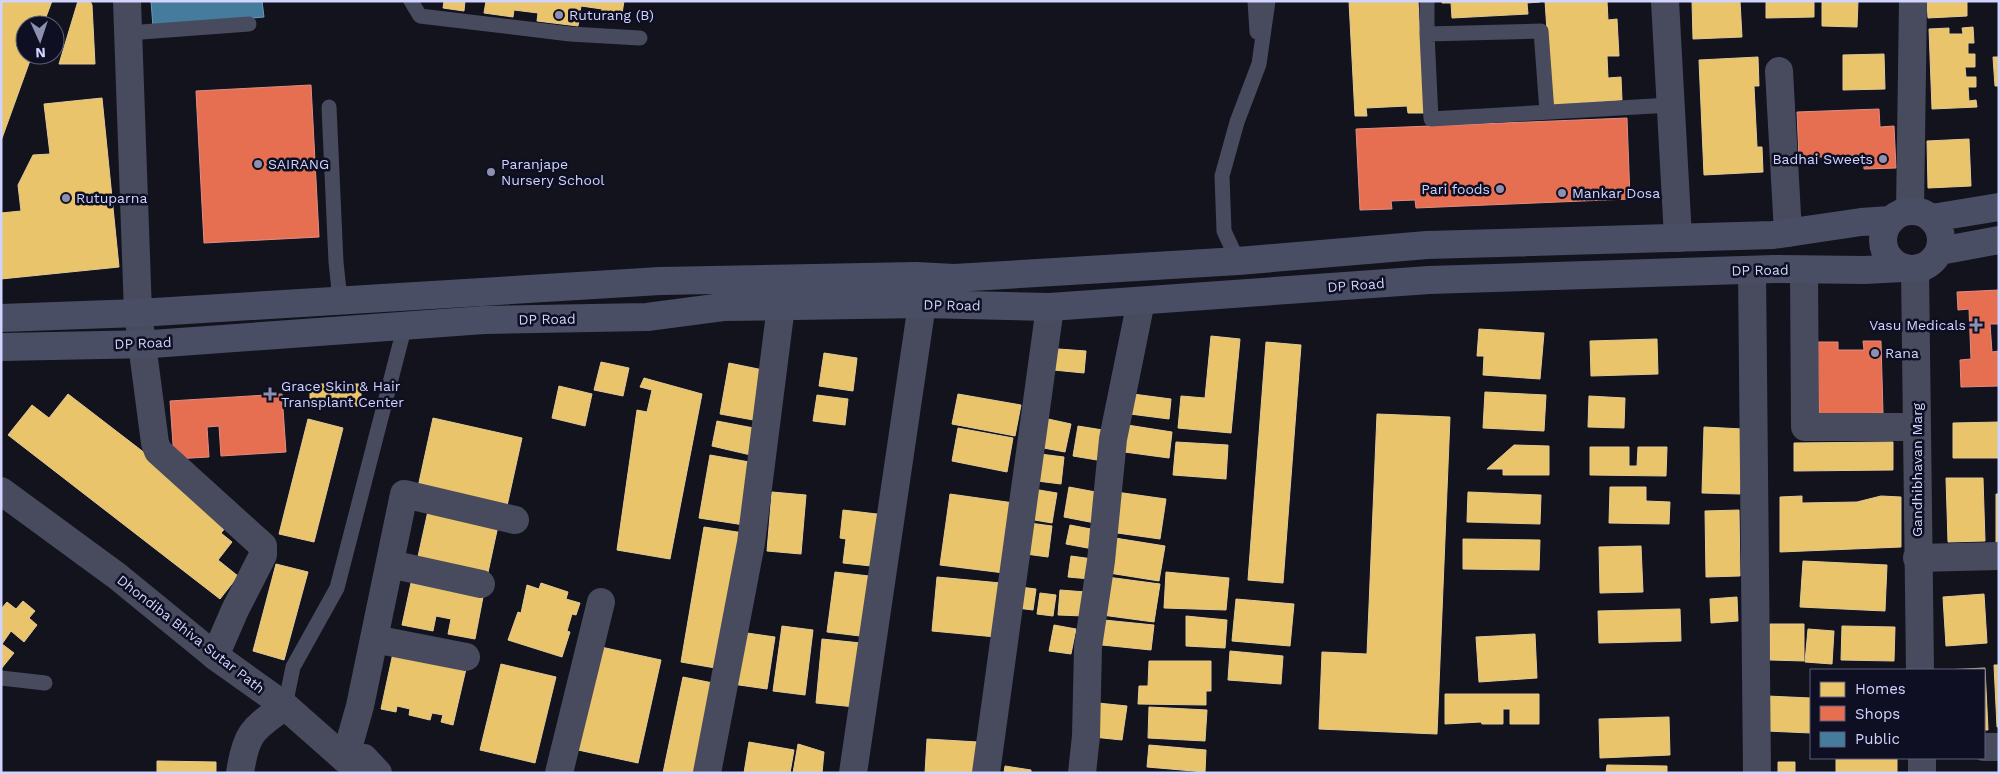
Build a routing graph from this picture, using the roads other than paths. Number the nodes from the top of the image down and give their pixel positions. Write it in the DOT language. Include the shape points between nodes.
graph roads {
  1 [pos="127,1"];
  2 [pos="411,1"];
  3 [pos="1255,1"];
  4 [pos="1268,1"];
  5 [pos="1427,1"];
  6 [pos="1665,1"];
  7 [pos="1913,1"];
  8 [pos="249,24"];
  9 [pos="128,33"];
  10 [pos="1427,34"];
  11 [pos="640,38"];
  12 [pos="1259,64"];
  13 [pos="1779,71"];
  14 [pos="1670,105"];
  15 [pos="329,107"];
  16 [pos="1547,112"];
  17 [pos="1999,207"];
  18 [pos="1910,216"];
  19 [pos="1788,233"];
  20 [pos="1678,238"];
  21 [pos="1999,240"];
  22 [pos="1940,251"];
  23 [pos="1238,261"];
  24 [pos="1909,269"];
  25 [pos="1752,270"];
  26 [pos="1804,270"];
  27 [pos="340,300"];
  28 [pos="1141,301"];
  29 [pos="922,304"];
  30 [pos="781,306"];
  31 [pos="1050,307"];
  32 [pos="138,313"];
  33 [pos="1,318"];
  34 [pos="405,326"];
  35 [pos="142,344"];
  36 [pos="1,347"];
  37 [pos="1916,427"];
  38 [pos="1,491"];
  39 [pos="515,520"];
  40 [pos="1999,556"];
  41 [pos="1917,558"];
  42 [pos="390,564"];
  43 [pos="481,584"];
  44 [pos="601,602"];
  45 [pos="374,639"];
  46 [pos="215,656"];
  47 [pos="466,657"];
  48 [pos="1920,669"];
  49 [pos="1,678"];
  50 [pos="45,683"];
  51 [pos="285,706"];
  52 [pos="1985,747"];
  53 [pos="1999,747"];
  54 [pos="1922,759"];
  55 [pos="363,766"];
  56 [pos="240,773"];
  57 [pos="559,773"];
  58 [pos="707,773"];
  59 [pos="853,773"];
  60 [pos="986,773"];
  61 [pos="1082,773"];
  62 [pos="1757,773"];
  63 [pos="1922,773"];
  1 -- 9 [label="street"];
  2 -- 11 [label="lane" via="420,16 570,34"];
  3 -- 12 [label="lane"];
  4 -- 12 [label="lane"];
  5 -- 10 [label="lane"];
  6 -- 14 [label="street"];
  7 -- 18 [label="street"];
  8 -- 9 [label="lane"];
  9 -- 32 [label="street"];
  10 -- 16 [label="lane" via="1541,31"];
  10 -- 16 [label="lane" via="1430,119"];
  12 -- 23 [label="lane" via="1237,122 1222,176 1224,231"];
  13 -- 19 [label="street"];
  14 -- 16 [label="lane"];
  14 -- 20 [label="street"];
  15 -- 27 [label="lane"];
  17 -- 18 [label="main road, DP Road"];
  18 -- 19 [label="main road, DP Road"];
  18 -- 22 [label="main road" via="1939,227 1942,238"];
  18 -- 24 [label="main road" via="1883,232 1882,242 1892,262"];
  19 -- 20 [label="main road, DP Road"];
  20 -- 23 [label="main road, DP Road" via="1427,245"];
  21 -- 22 [label="main road"];
  22 -- 24 [label="main road" via="1926,266"];
  23 -- 27 [label="main road, DP Road" via="954,278 660,281"];
  24 -- 26 [label="main road, DP Road"];
  24 -- 37 [label="street, Gandhibhavan Marg"];
  25 -- 26 [label="main road, DP Road"];
  25 -- 28 [label="main road, DP Road" via="1429,280"];
  25 -- 62 [label="street"];
  26 -- 37 [label="street" via="1805,427"];
  27 -- 32 [label="main road, DP Road"];
  28 -- 31 [label="main road, DP Road"];
  28 -- 61 [label="street" via="1114,439 1088,647"];
  29 -- 30 [label="main road, DP Road"];
  29 -- 31 [label="main road, DP Road"];
  29 -- 59 [label="street"];
  30 -- 34 [label="main road, DP Road" via="723,307 647,317 484,320"];
  30 -- 58 [label="street" via="751,543"];
  31 -- 60 [label="street"];
  32 -- 33 [label="main road, DP Road"];
  32 -- 35 [label="street"];
  34 -- 35 [label="main road, DP Road"];
  34 -- 51 [label="lane" via="337,588 293,667"];
  35 -- 36 [label="main road, DP Road"];
  35 -- 46 [label="street" via="158,451 263,546 263,554"];
  37 -- 41 [label="street, Gandhibhavan Marg"];
  38 -- 46 [label="street, Dhondiba Bhiva Sutar Path" via="117,576"];
  39 -- 42 [label="street" via="404,494"];
  40 -- 41 [label="street"];
  41 -- 48 [label="street, Gandhibhavan Marg"];
  42 -- 43 [label="street"];
  42 -- 45 [label="street"];
  44 -- 57 [label="street"];
  45 -- 47 [label="street"];
  45 -- 55 [label="street" via="360,706"];
  46 -- 51 [label="street, Dhondiba Bhiva Sutar Path"];
  49 -- 50 [label="lane"];
  51 -- 55 [label="street, Dhondiba Bhiva Sutar Path"];
  51 -- 56 [label="street" via="254,728 243,750"];
  52 -- 53 [label="street"];
  54 -- 63 [label="street"];
}
